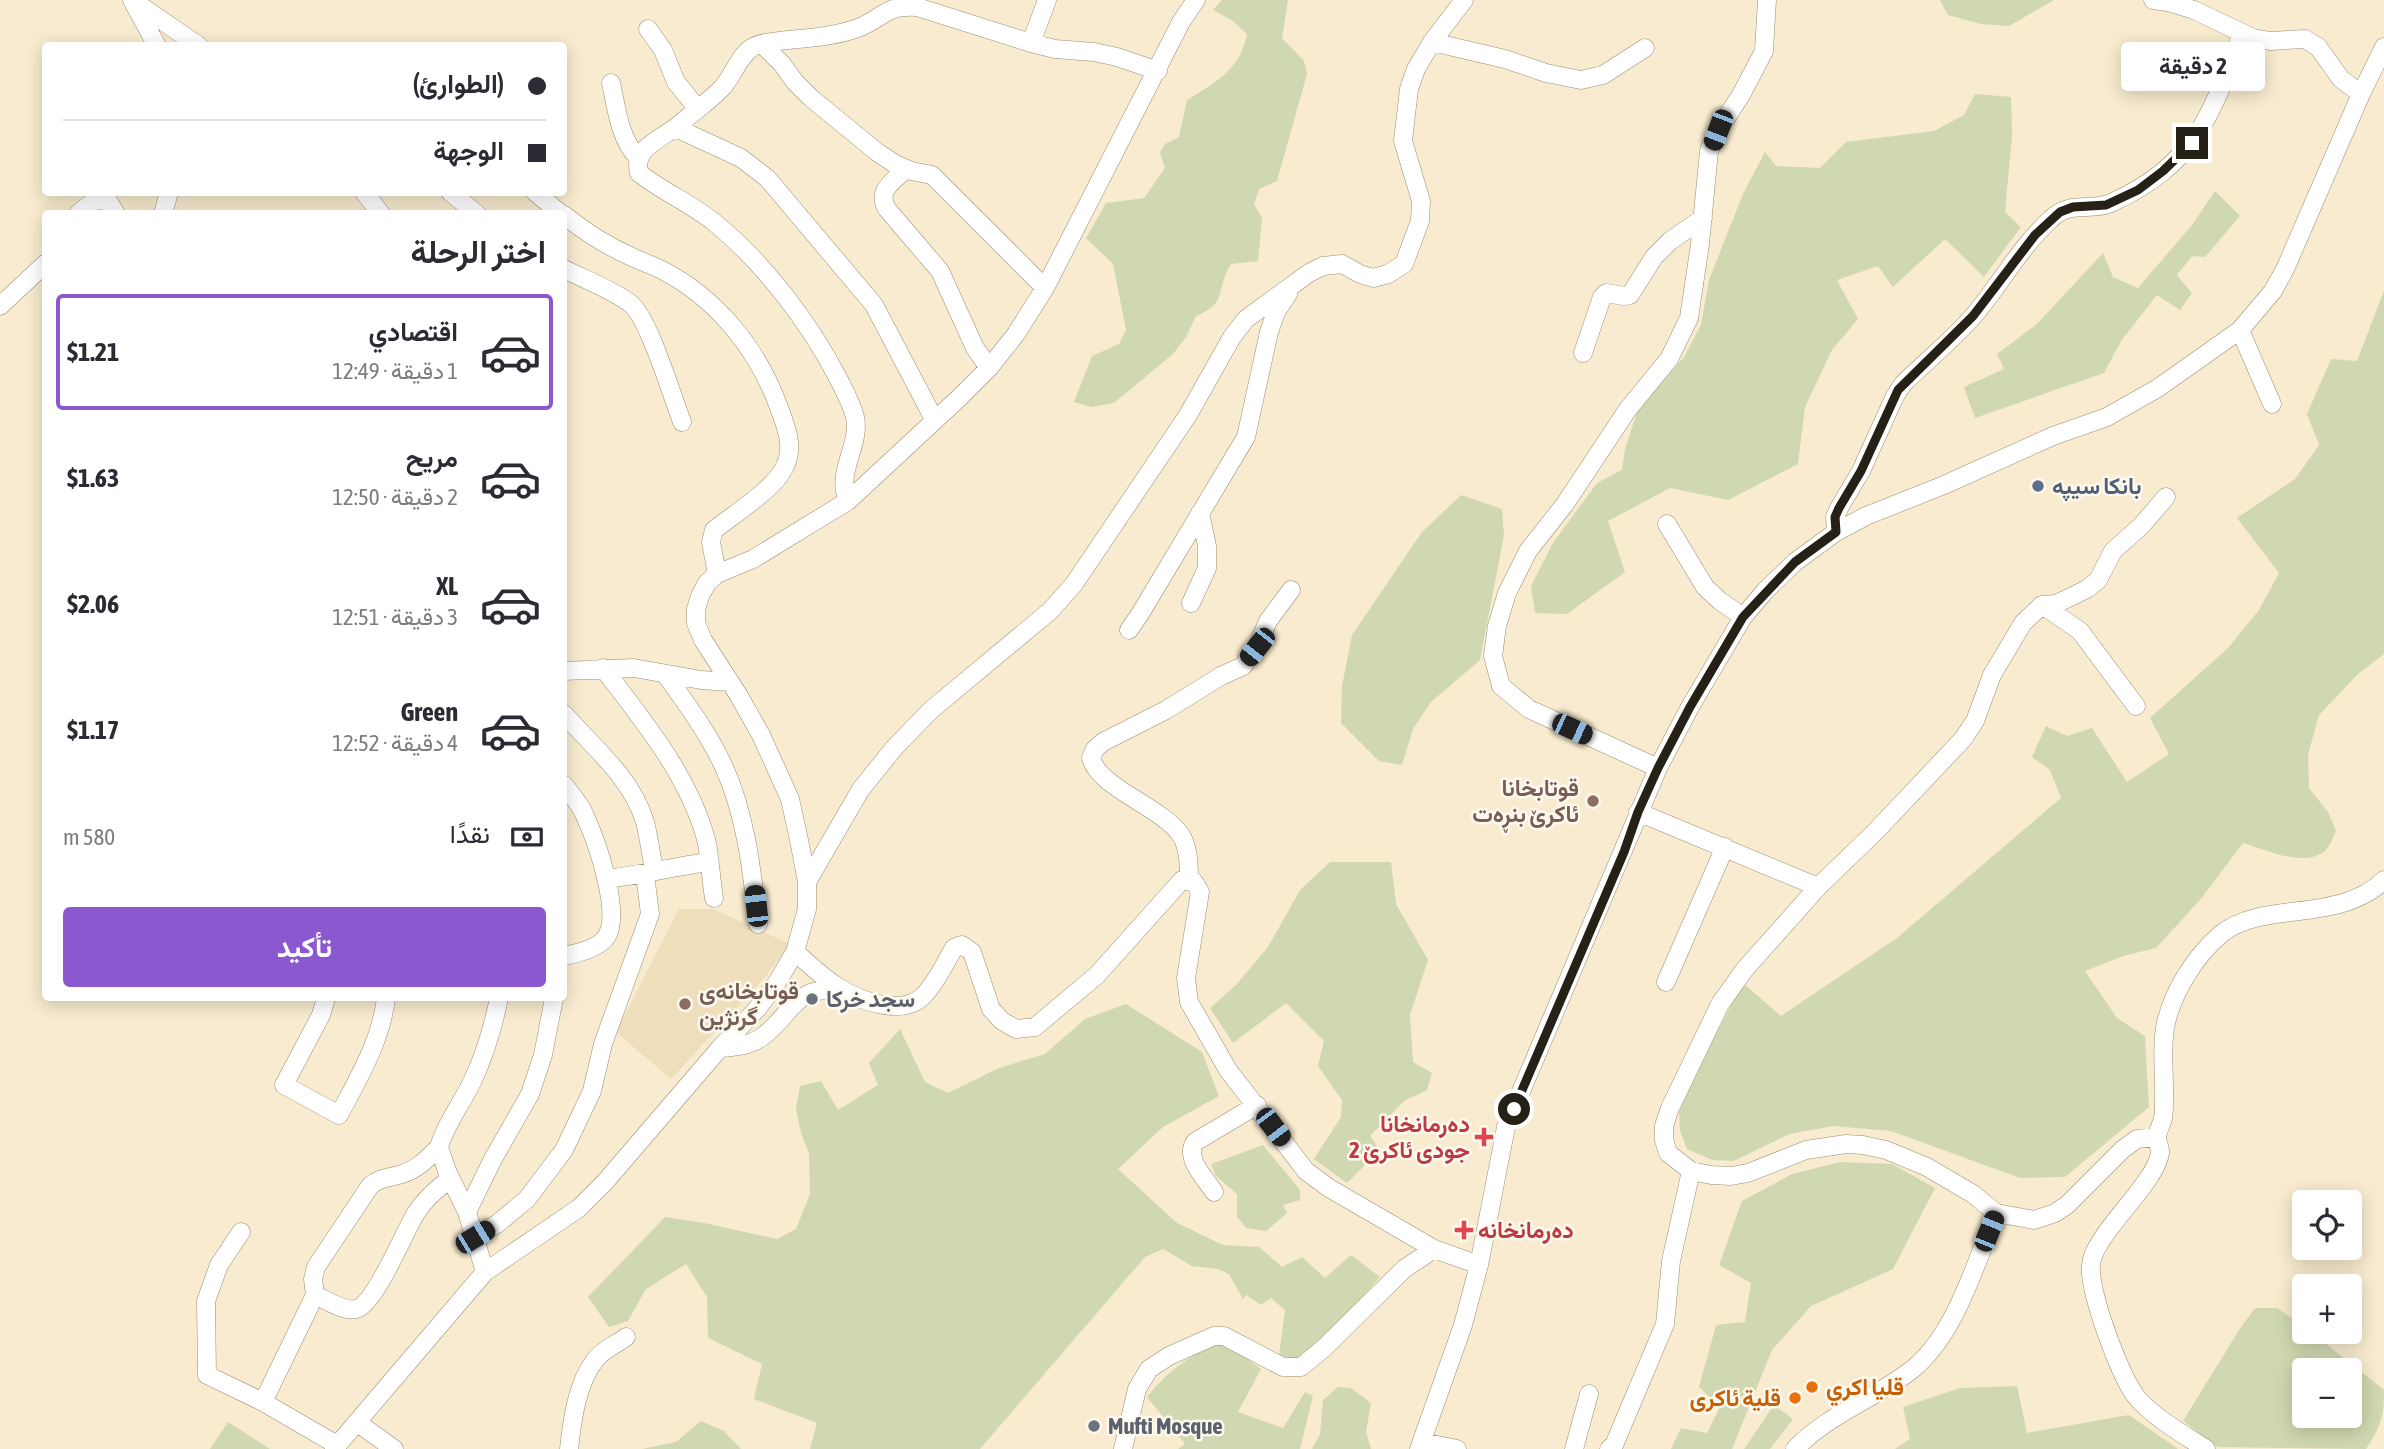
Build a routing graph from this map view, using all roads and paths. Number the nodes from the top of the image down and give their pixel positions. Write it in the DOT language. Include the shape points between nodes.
graph roads {
  1 [pos="132,0"];
  2 [pos="1047,0"];
  3 [pos="1196,0"];
  4 [pos="1464,0"];
  5 [pos="1768,0"];
  6 [pos="2153,0"];
  7 [pos="648,29"];
  8 [pos="2242,33"];
  9 [pos="155,42"];
  10 [pos="194,42"];
  11 [pos="1432,42"];
  12 [pos="1031,43"];
  13 [pos="762,44"];
  14 [pos="2384,47"];
  15 [pos="1645,48"];
  16 [pos="1158,71"];
  17 [pos="611,83"];
  18 [pos="2361,94"];
  19 [pos="698,108"];
  20 [pos="676,128"];
  21 [pos="638,158"];
  22 [pos="906,169"];
  23 [pos="367,196"];
  24 [pos="455,196"];
  25 [pos="539,196"];
  26 [pos="83,210"];
  27 [pos="114,210"];
  28 [pos="378,210"];
  29 [pos="472,210"];
  30 [pos="557,210"];
  31 [pos="567,218"];
  32 [pos="1703,218"];
  33 [pos="42,267"];
  34 [pos="567,270"];
  35 [pos="1294,285"];
  36 [pos="1045,288"];
  37 [pos="0,306"];
  38 [pos="2240,330"];
  39 [pos="1583,353"];
  40 [pos="989,368"];
  41 [pos="2272,404"];
  42 [pos="934,419"];
  43 [pos="682,422"];
  44 [pos="2166,497"];
  45 [pos="848,500"];
  46 [pos="1200,513"];
  47 [pos="1667,524"];
  48 [pos="1836,532"];
  49 [pos="717,574"];
  50 [pos="1290,590"];
  51 [pos="1191,603"];
  52 [pos="2042,606"];
  53 [pos="1743,617"];
  54 [pos="1129,630"];
  55 [pos="603,668"];
  56 [pos="567,671"];
  57 [pos="665,674"];
  58 [pos="730,682"];
  59 [pos="2136,706"];
  60 [pos="567,717"];
  61 [pos="1658,768"];
  62 [pos="567,789"];
  63 [pos="1638,812"];
  64 [pos="1724,847"];
  65 [pos="708,862"];
  66 [pos="650,873"];
  67 [pos="606,879"];
  68 [pos="2384,880"];
  69 [pos="1189,881"];
  70 [pos="807,882"];
  71 [pos="1818,887"];
  72 [pos="713,898"];
  73 [pos="758,924"];
  74 [pos="795,952"];
  75 [pos="567,955"];
  76 [pos="1667,982"];
  77 [pos="847,991"];
  78 [pos="325,1001"];
  79 [pos="386,1001"];
  80 [pos="498,1001"];
  81 [pos="553,1001"];
  82 [pos="720,1048"];
  83 [pos="1257,1105"];
  84 [pos="2157,1137"];
  85 [pos="439,1147"];
  86 [pos="1691,1171"];
  87 [pos="450,1179"];
  88 [pos="1214,1192"];
  89 [pos="467,1212"];
  90 [pos="1996,1213"];
  91 [pos="241,1232"];
  92 [pos="475,1237"];
  93 [pos="1434,1249"];
  94 [pos="1479,1265"];
  95 [pos="485,1272"];
  96 [pos="315,1295"];
  97 [pos="626,1337"];
  98 [pos="1589,1394"];
  99 [pos="263,1402"];
  100 [pos="358,1423"];
  101 [pos="1421,1445"];
  102 [pos="335,1447"];
  103 [pos="394,1449"];
  104 [pos="569,1449"];
  105 [pos="1124,1449"];
  106 [pos="1457,1449"];
  107 [pos="1574,1449"];
  108 [pos="1584,1449"];
  109 [pos="1609,1449"];
  110 [pos="1795,1449"];
  111 [pos="2206,1449"];
  1 -- 9 [label="street"];
  1 -- 10 [label="street"];
  2 -- 12 [label="street"];
  3 -- 16 [label="street"];
  4 -- 11 [label="street"];
  5 -- 32 [label="street" via="1764,51 1709,151"];
  6 -- 8 [label="street" via="2194,10"];
  7 -- 19 [label="street" via="676,82"];
  8 -- 18 [label="street" via="2270,41 2305,39"];
  8 -- 48 [label="street" via="2218,96 2192,143 2138,190 2106,205 2073,207 2053,216 1973,316 1903,384 1839,508"];
  11 -- 15 [label="street" via="1581,80 1603,75"];
  11 -- 35 [label="street" via="1416,69 1405,114 1403,141 1421,201 1420,222 1404,264 1373,278 1331,264"];
  12 -- 13 [label="street" via="917,6 901,6 859,28"];
  12 -- 16 [label="street" via="1105,54"];
  13 -- 19 [label="street" via="744,54 730,79"];
  13 -- 22 [label="street" via="811,98 877,152"];
  14 -- 18 [label="street"];
  16 -- 36 [label="street"];
  17 -- 21 [label="street" via="620,128"];
  18 -- 38 [label="street" via="2286,267 2273,291"];
  19 -- 20 [label="street"];
  20 -- 21 [label="street"];
  20 -- 42 [label="street" via="741,158 768,179 874,305"];
  21 -- 45 [label="street" via="639,173 715,223 744,250 798,313 829,360 855,416 843,477"];
  22 -- 36 [label="street" via="932,175"];
  22 -- 40 [label="street" via="881,200 940,271"];
  23 -- 28 [label="street"];
  24 -- 29 [label="street"];
  25 -- 30 [label="street"];
  26 -- 27 [label="street" via="96,199 108,201"];
  31 -- 49 [label="street" via="591,236 661,269 710,303 756,356 773,391 788,432 790,453 773,483 714,530 711,542"];
  32 -- 39 [label="street" via="1654,257 1630,295 1606,293 1602,297"];
  32 -- 61 [label="street" via="1689,318 1669,359 1528,551 1507,593 1493,656 1501,686 1529,709"];
  33 -- 37 [label="street"];
  34 -- 43 [label="street" via="622,298 637,311"];
  35 -- 46 [label="street" via="1269,332 1246,437"];
  35 -- 70 [label="street" via="1246,319 1232,337 1188,415 1074,584 1050,611 931,710 895,747 861,789"];
  36 -- 40 [label="street"];
  38 -- 41 [label="street"];
  38 -- 48 [label="street" via="2158,388 2106,417"];
  40 -- 42 [label="street"];
  42 -- 45 [label="street"];
  44 -- 52 [label="street" via="2113,551 2098,580 2078,594"];
  45 -- 49 [label="street" via="753,559"];
  46 -- 51 [label="street" via="1208,556"];
  46 -- 54 [label="street"];
  47 -- 53 [label="street" via="1705,587"];
  48 -- 53 [label="street" via="1795,562"];
  49 -- 58 [label="street" via="700,596 696,623"];
  50 -- 69 [label="street" via="1243,666 1103,742 1091,758 1102,776 1182,836"];
  52 -- 59 [label="street" via="2080,631"];
  52 -- 71 [label="street" via="2023,623 2002,656 1963,739"];
  53 -- 61 [label="street"];
  55 -- 56 [label="street"];
  55 -- 57 [label="street"];
  55 -- 65 [label="street" via="684,784 706,840"];
  57 -- 58 [label="street"];
  57 -- 73 [label="street" via="724,767 745,838"];
  58 -- 70 [label="street" via="790,799"];
  60 -- 66 [label="street" via="630,791 644,820"];
  61 -- 63 [label="street"];
  62 -- 67 [label="street" via="584,813"];
  63 -- 64 [label="street"];
  63 -- 94 [label="street" via="1506,1128"];
  64 -- 71 [label="street"];
  64 -- 76 [label="street"];
  65 -- 66 [label="street"];
  65 -- 72 [label="street"];
  66 -- 67 [label="street"];
  66 -- 92 [label="street" via="650,914 603,1044 592,1091 564,1150 527,1199"];
  67 -- 75 [label="street" via="612,924 605,939"];
  68 -- 84 [label="street" via="2354,899 2328,908 2242,923 2223,932 2205,950 2187,976 2165,1028 2163,1117"];
  69 -- 77 [label="street" via="1182,880 1097,975 1035,1027 1016,1029 991,1009 972,952 962,945 954,948 917,1001 883,1004"];
  69 -- 83 [label="street" via="1200,892 1186,978 1189,1002 1228,1070"];
  70 -- 74 [label="street" via="807,909"];
  71 -- 86 [label="street" via="1720,1004 1670,1108 1664,1126 1668,1153"];
  74 -- 77 [label="street"];
  74 -- 82 [label="street" via="757,1009"];
  77 -- 82 [label="street" via="808,993 761,1038"];
  78 -- 79 [label="street" via="284,1085 339,1115 374,1047"];
  80 -- 85 [label="street" via="482,1058"];
  81 -- 89 [label="street" via="530,1094"];
  82 -- 95 [label="street" via="579,1208"];
  83 -- 88 [label="street" via="1195,1142 1191,1149"];
  83 -- 93 [label="street" via="1306,1171"];
  84 -- 90 [label="street" via="2137,1139 2123,1149 2055,1213 2034,1220"];
  84 -- 111 [label="street" via="2160,1153 2150,1175 2102,1238 2091,1274 2097,1305 2136,1397"];
  85 -- 87 [label="street"];
  85 -- 96 [label="street" via="421,1165 370,1186 316,1267"];
  86 -- 90 [label="street" via="1739,1174 1806,1150 1863,1145 1927,1167"];
  86 -- 109 [label="street" via="1671,1261 1665,1324"];
  87 -- 89 [label="street"];
  87 -- 96 [label="street" via="415,1214 365,1305 351,1310"];
  89 -- 92 [label="street"];
  90 -- 110 [label="street" via="1949,1326 1935,1347 1915,1367 1825,1424"];
  91 -- 99 [label="street" via="219,1265 206,1301 207,1375"];
  92 -- 95 [label="street"];
  93 -- 94 [label="street"];
  93 -- 105 [label="street" via="1404,1269 1301,1367 1283,1367 1224,1335 1149,1368 1138,1389"];
  94 -- 101 [label="street"];
  95 -- 100 [label="street"];
  96 -- 99 [label="street"];
  97 -- 104 [label="street" via="596,1358 584,1379"];
  98 -- 107 [label="street"];
  99 -- 102 [label="street"];
  100 -- 102 [label="street"];
  100 -- 103 [label="street"];
  101 -- 106 [label="street"];
  107 -- 108 [label="street"];
}
